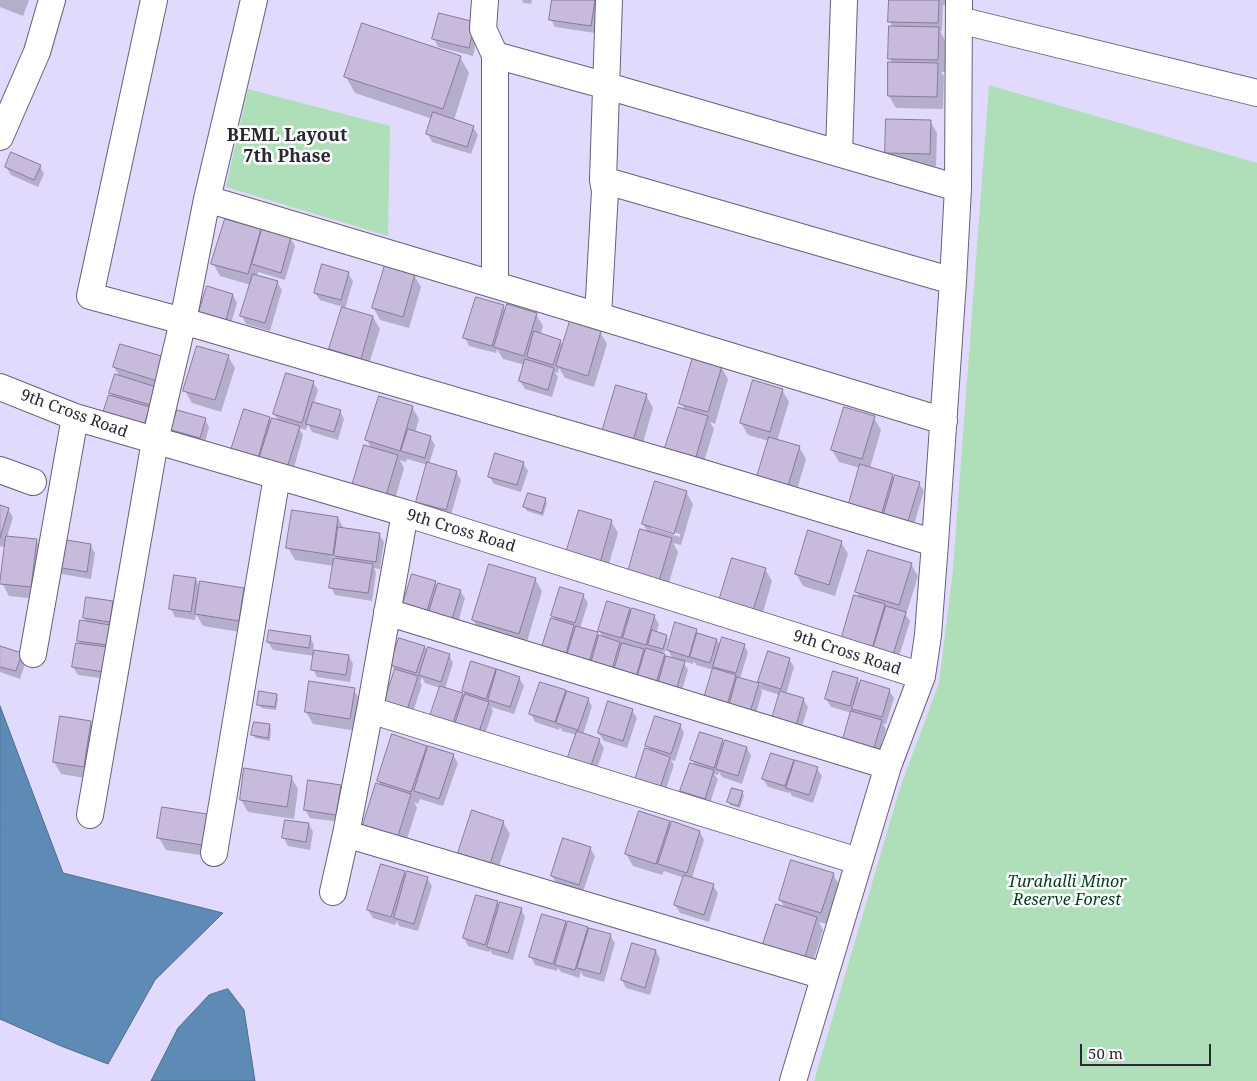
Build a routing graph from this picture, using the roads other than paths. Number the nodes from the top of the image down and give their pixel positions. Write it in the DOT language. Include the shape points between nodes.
graph roads {
  1 [pos="52,0"];
  2 [pos="154,0"];
  3 [pos="254,0"];
  4 [pos="485,0"];
  5 [pos="609,0"];
  6 [pos="844,0"];
  7 [pos="959,10"];
  8 [pos="495,55"];
  9 [pos="607,86"];
  10 [pos="1257,93"];
  11 [pos="0,137"];
  12 [pos="838,154"];
  13 [pos="603,180"];
  14 [pos="958,188"];
  15 [pos="207,199"];
  16 [pos="953,281"];
  17 [pos="495,285"];
  18 [pos="598,316"];
  19 [pos="183,321"];
  20 [pos="0,387"];
  21 [pos="75,417"];
  22 [pos="944,421"];
  23 [pos="155,441"];
  24 [pos="0,470"];
  25 [pos="277,476"];
  26 [pos="33,482"];
  27 [pos="405,513"];
  28 [pos="935,543"];
  29 [pos="387,612"];
  30 [pos="32,654"];
  31 [pos="922,676"];
  32 [pos="370,710"];
  33 [pos="888,766"];
  34 [pos="90,815"];
  35 [pos="346,834"];
  36 [pos="214,853"];
  37 [pos="858,861"];
  38 [pos="333,892"];
  39 [pos="824,976"];
  40 [pos="793,1081"];
  1 -- 11 [label="street" via="36,52"];
  2 -- 19 [label="street" via="90,296"];
  3 -- 15 [label="street"];
  4 -- 8 [label="street" via="483,30"];
  5 -- 9 [label="street"];
  6 -- 12 [label="street"];
  7 -- 10 [label="street"];
  7 -- 14 [label="street"];
  8 -- 9 [label="street"];
  8 -- 17 [label="street"];
  9 -- 12 [label="street"];
  9 -- 13 [label="street"];
  12 -- 14 [label="street"];
  13 -- 16 [label="street"];
  13 -- 18 [label="street"];
  14 -- 16 [label="street"];
  15 -- 17 [label="street"];
  15 -- 19 [label="street"];
  16 -- 22 [label="street"];
  17 -- 18 [label="street"];
  18 -- 22 [label="street"];
  19 -- 23 [label="street"];
  19 -- 28 [label="street"];
  20 -- 21 [label="street, 9th Cross Road"];
  21 -- 23 [label="street, 9th Cross Road"];
  21 -- 30 [label="street"];
  22 -- 28 [label="street"];
  23 -- 25 [label="street, 9th Cross Road"];
  23 -- 34 [label="street"];
  24 -- 26 [label="street"];
  25 -- 27 [label="street, 9th Cross Road"];
  25 -- 36 [label="street"];
  27 -- 29 [label="street"];
  27 -- 31 [label="street, 9th Cross Road"];
  28 -- 31 [label="street"];
  29 -- 32 [label="street"];
  29 -- 33 [label="street"];
  31 -- 33 [label="street"];
  32 -- 35 [label="street"];
  32 -- 37 [label="street"];
  33 -- 37 [label="street"];
  35 -- 38 [label="street"];
  35 -- 39 [label="street"];
  37 -- 39 [label="street"];
  39 -- 40 [label="street"];
}
